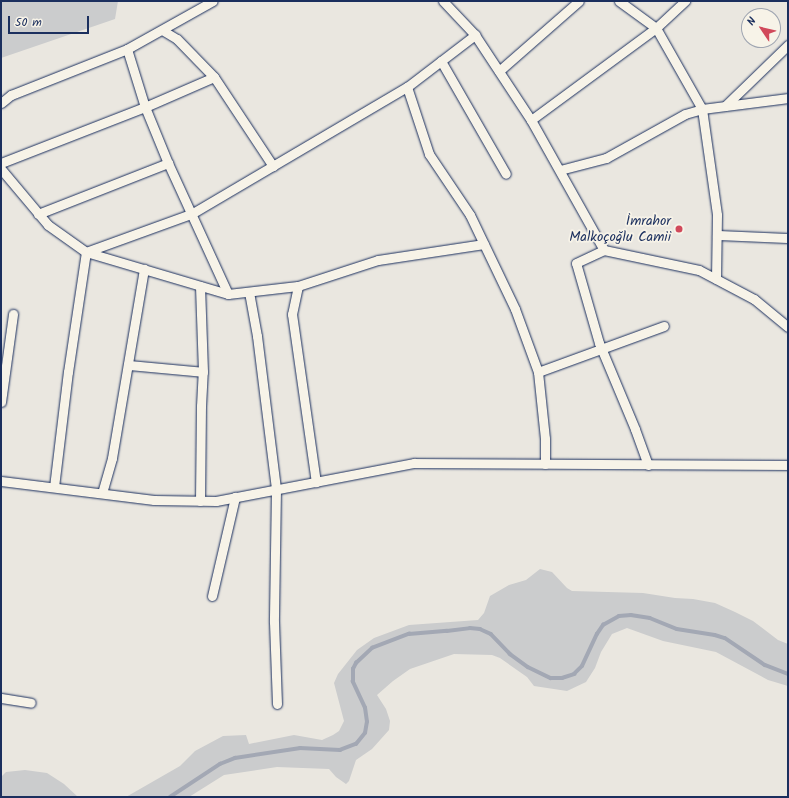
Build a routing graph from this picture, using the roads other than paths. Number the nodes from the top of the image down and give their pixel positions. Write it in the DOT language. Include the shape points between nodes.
graph roads {
  1 [pos="213,1"];
  2 [pos="443,1"];
  3 [pos="579,1"];
  4 [pos="618,1"];
  5 [pos="686,1"];
  6 [pos="656,28"];
  7 [pos="162,30"];
  8 [pos="475,35"];
  9 [pos="788,45"];
  10 [pos="127,49"];
  11 [pos="441,61"];
  12 [pos="499,70"];
  13 [pos="214,77"];
  14 [pos="407,87"];
  15 [pos="788,98"];
  16 [pos="1,103"];
  17 [pos="725,106"];
  18 [pos="145,107"];
  19 [pos="702,109"];
  20 [pos="531,120"];
  21 [pos="168,163"];
  22 [pos="1,164"];
  23 [pos="272,166"];
  24 [pos="1,169"];
  25 [pos="560,170"];
  26 [pos="506,174"];
  27 [pos="38,214"];
  28 [pos="191,214"];
  29 [pos="717,236"];
  30 [pos="788,238"];
  31 [pos="484,244"];
  32 [pos="604,250"];
  33 [pos="86,252"];
  34 [pos="144,269"];
  35 [pos="716,279"];
  36 [pos="200,286"];
  37 [pos="298,286"];
  38 [pos="249,292"];
  39 [pos="228,294"];
  40 [pos="13,314"];
  41 [pos="664,326"];
  42 [pos="788,327"];
  43 [pos="602,349"];
  44 [pos="128,365"];
  45 [pos="203,372"];
  46 [pos="538,372"];
  47 [pos="1,402"];
  48 [pos="545,464"];
  49 [pos="648,465"];
  50 [pos="788,465"];
  51 [pos="1,481"];
  52 [pos="316,482"];
  53 [pos="54,487"];
  54 [pos="276,489"];
  55 [pos="102,493"];
  56 [pos="235,497"];
  57 [pos="200,500"];
  58 [pos="212,596"];
  59 [pos="1,698"];
  60 [pos="31,703"];
  61 [pos="277,704"];
  1 -- 7 [label="street"];
  2 -- 8 [label="street"];
  3 -- 12 [label="street"];
  4 -- 6 [label="street"];
  5 -- 6 [label="street"];
  6 -- 19 [label="street"];
  6 -- 20 [label="street"];
  7 -- 10 [label="street"];
  7 -- 13 [label="street" via="177,39"];
  8 -- 11 [label="street"];
  8 -- 12 [label="street"];
  9 -- 17 [label="street"];
  10 -- 16 [label="street" via="11,95"];
  10 -- 18 [label="street"];
  11 -- 14 [label="street"];
  11 -- 26 [label="street"];
  12 -- 20 [label="street"];
  13 -- 18 [label="street"];
  13 -- 23 [label="street"];
  14 -- 23 [label="street"];
  14 -- 31 [label="street" via="429,154 470,215"];
  15 -- 17 [label="street"];
  17 -- 19 [label="street"];
  18 -- 21 [label="street"];
  18 -- 22 [label="street"];
  19 -- 25 [label="street" via="685,114 606,158"];
  19 -- 29 [label="street" via="717,215"];
  20 -- 25 [label="street"];
  21 -- 27 [label="street"];
  21 -- 28 [label="street"];
  23 -- 28 [label="street"];
  24 -- 27 [label="street"];
  25 -- 32 [label="street"];
  27 -- 33 [label="street" via="48,225"];
  28 -- 33 [label="street"];
  28 -- 39 [label="street"];
  29 -- 30 [label="street"];
  29 -- 35 [label="street"];
  31 -- 37 [label="street" via="378,260"];
  31 -- 46 [label="street" via="515,309"];
  32 -- 35 [label="street" via="699,270"];
  32 -- 43 [label="street" via="576,263"];
  33 -- 34 [label="street"];
  33 -- 53 [label="street"];
  34 -- 36 [label="street"];
  34 -- 44 [label="street"];
  35 -- 42 [label="street" via="754,299"];
  36 -- 39 [label="street"];
  36 -- 45 [label="street"];
  37 -- 38 [label="street"];
  37 -- 52 [label="street" via="292,314"];
  38 -- 39 [label="street"];
  38 -- 54 [label="street"];
  40 -- 47 [label="street"];
  41 -- 43 [label="street"];
  43 -- 46 [label="street"];
  43 -- 49 [label="street"];
  44 -- 45 [label="street"];
  44 -- 55 [label="street" via="112,458"];
  45 -- 57 [label="street"];
  46 -- 48 [label="street"];
  48 -- 49 [label="street"];
  48 -- 52 [label="street" via="414,463"];
  49 -- 50 [label="street"];
  51 -- 53 [label="street"];
  52 -- 54 [label="street"];
  53 -- 55 [label="street"];
  54 -- 56 [label="street"];
  54 -- 61 [label="street" via="274,622"];
  55 -- 57 [label="street" via="154,500"];
  56 -- 57 [label="street" via="216,501"];
  56 -- 58 [label="street"];
  59 -- 60 [label="street"];
}
